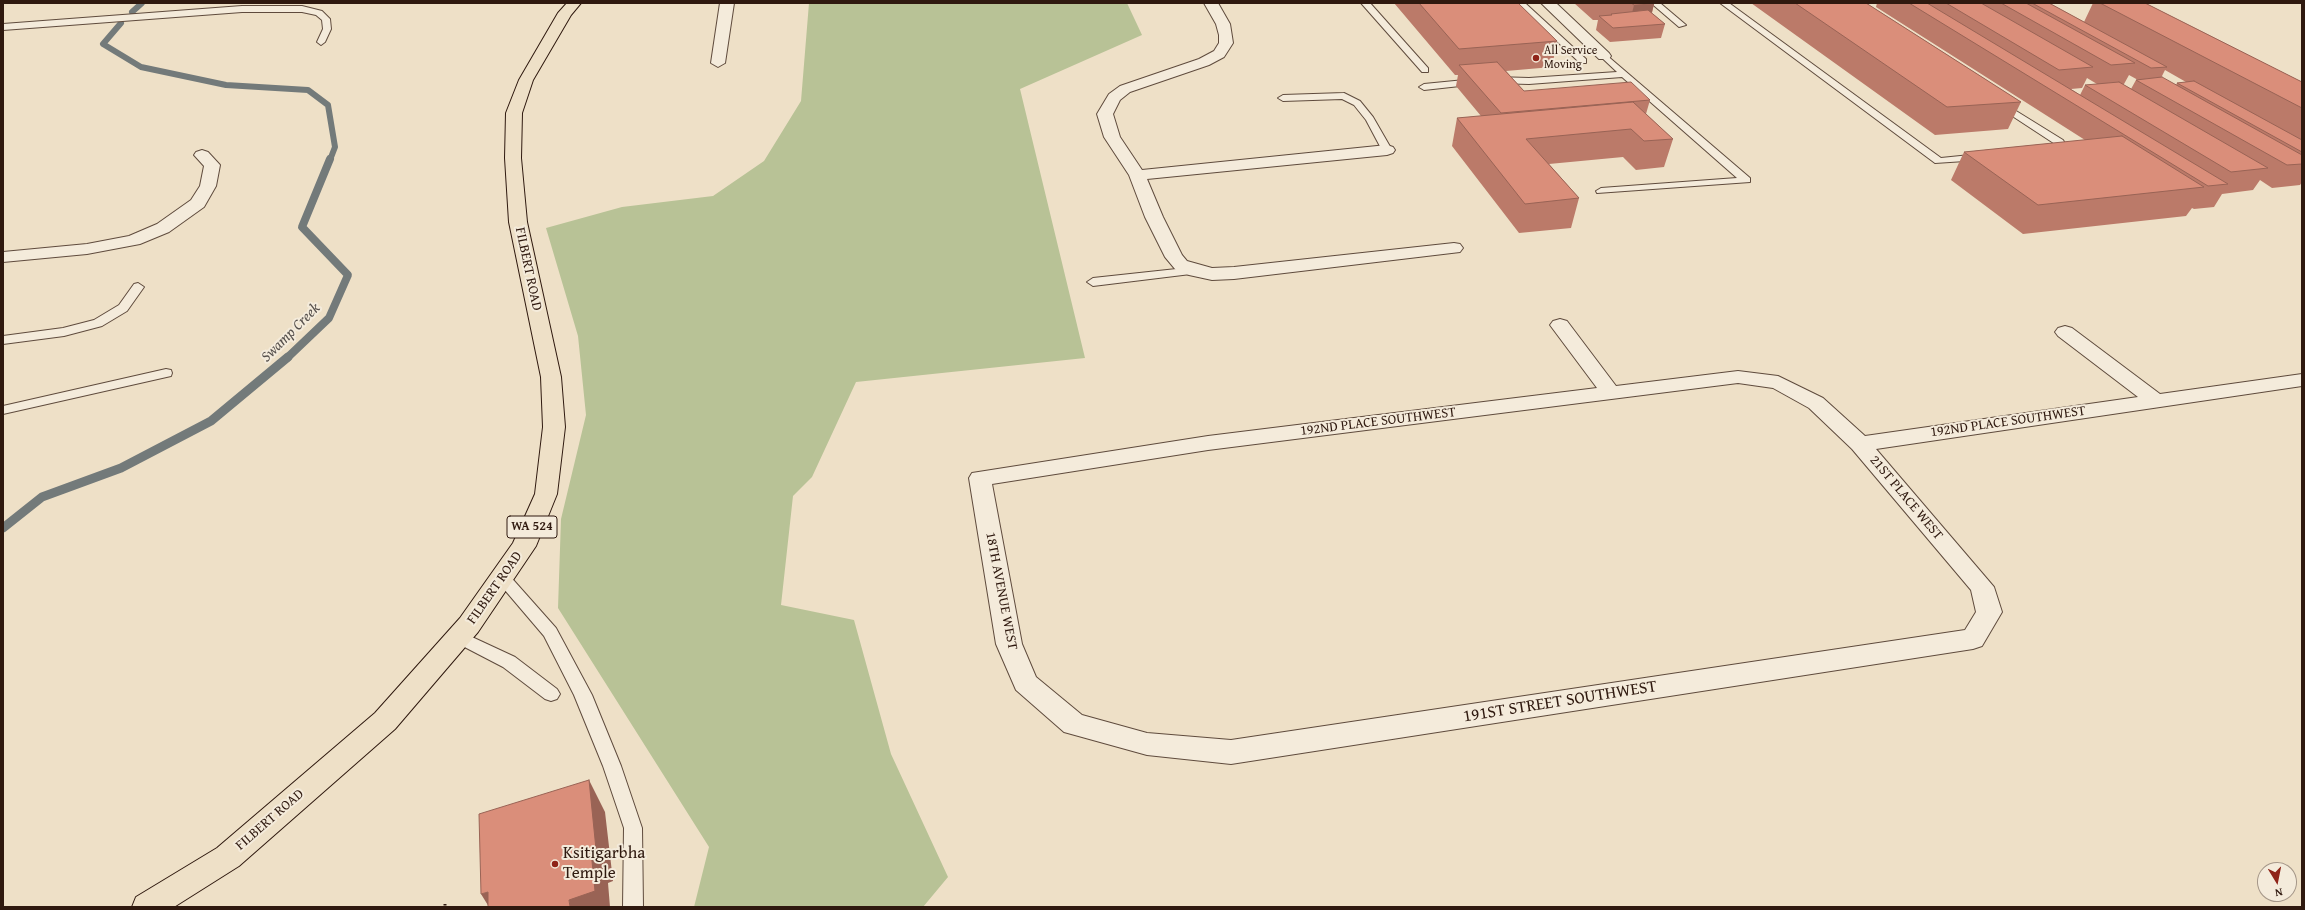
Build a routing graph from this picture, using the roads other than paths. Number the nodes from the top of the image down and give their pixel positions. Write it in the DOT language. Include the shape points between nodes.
graph roads {
  1 [pos="574,3"];
  2 [pos="728,3"];
  3 [pos="1210,3"];
  4 [pos="1365,3"];
  5 [pos="1520,3"];
  6 [pos="1548,3"];
  7 [pos="1655,3"];
  8 [pos="1724,3"];
  9 [pos="1682,25"];
  10 [pos="3,27"];
  11 [pos="321,42"];
  12 [pos="1604,56"];
  13 [pos="1583,61"];
  14 [pos="718,63"];
  15 [pos="1425,70"];
  16 [pos="1625,74"];
  17 [pos="1424,87"];
  18 [pos="1283,98"];
  19 [pos="1993,100"];
  20 [pos="1387,150"];
  21 [pos="2040,151"];
  22 [pos="202,156"];
  23 [pos="1993,156"];
  24 [pos="1137,175"];
  25 [pos="1601,191"];
  26 [pos="1454,248"];
  27 [pos="3,257"];
  28 [pos="1195,271"];
  29 [pos="1093,282"];
  30 [pos="138,287"];
  31 [pos="1560,325"];
  32 [pos="2065,332"];
  33 [pos="3,340"];
  34 [pos="166,373"];
  35 [pos="2302,380"];
  36 [pos="1778,382"];
  37 [pos="1611,393"];
  38 [pos="2155,400"];
  39 [pos="3,410"];
  40 [pos="1860,444"];
  41 [pos="980,478"];
  42 [pos="503,578"];
  43 [pos="459,637"];
  44 [pos="1973,639"];
  45 [pos="551,694"];
  46 [pos="1147,744"];
  47 [pos="147,907"];
  48 [pos="633,907"];
  1 -- 42 [label="main road, FILBERT ROAD / WA 524" via="564,13 526,80 514,113 513,158 518,222 551,377 554,427 546,494 524,546"];
  2 -- 14 [label="street"];
  3 -- 24 [label="street" via="1223,24 1226,35 1226,43 1219,54 1204,62 1125,89 1108,105 1105,114 1108,130"];
  4 -- 15 [label="lane"];
  5 -- 13 [label="lane"];
  6 -- 12 [label="street"];
  7 -- 9 [label="lane"];
  8 -- 23 [label="lane" via="1939,161"];
  10 -- 11 [label="lane" via="242,9 302,9 319,13 326,19 326,29"];
  12 -- 16 [label="lane"];
  16 -- 17 [label="lane" via="1529,81 1501,79"];
  16 -- 25 [label="lane" via="1746,180"];
  18 -- 20 [label="lane" via="1344,96 1357,103 1370,119"];
  19 -- 21 [label="lane" via="2059,142 2063,149"];
  20 -- 24 [label="street"];
  22 -- 27 [label="street" via="212,165 208,186 198,203 163,228 134,240 95,248"];
  24 -- 28 [label="street" via="1174,257 1181,265"];
  26 -- 28 [label="street" via="1234,273 1212,274"];
  28 -- 29 [label="lane"];
  30 -- 33 [label="lane" via="123,308 98,323 64,332"];
  31 -- 37 [label="street"];
  32 -- 38 [label="street"];
  34 -- 39 [label="lane"];
  35 -- 38 [label="street, 192ND PLACE SOUTHWEST"];
  36 -- 37 [label="street, 192ND PLACE SOUTHWEST" via="1738,378"];
  36 -- 40 [label="street, 21ST PLACE WEST" via="1816,404"];
  37 -- 41 [label="street, 192ND PLACE SOUTHWEST" via="1208,443"];
  38 -- 40 [label="street, 192ND PLACE SOUTHWEST"];
  40 -- 44 [label="street, 21ST PLACE WEST" via="1982,587 1989,612"];
  41 -- 46 [label="street, 18TH AVENUE WEST" via="1009,644 1025,683 1074,724"];
  42 -- 43 [label="main road, FILBERT ROAD / WA 524"];
  42 -- 48 [label="lane" via="550,632 583,695 612,766 633,828"];
  43 -- 45 [label="lane" via="509,662"];
  43 -- 47 [label="main road, FILBERT ROAD / WA 524" via="386,721 228,857"];
  44 -- 46 [label="street, 191ST STREET SOUTHWEST" via="1231,752"];
}
